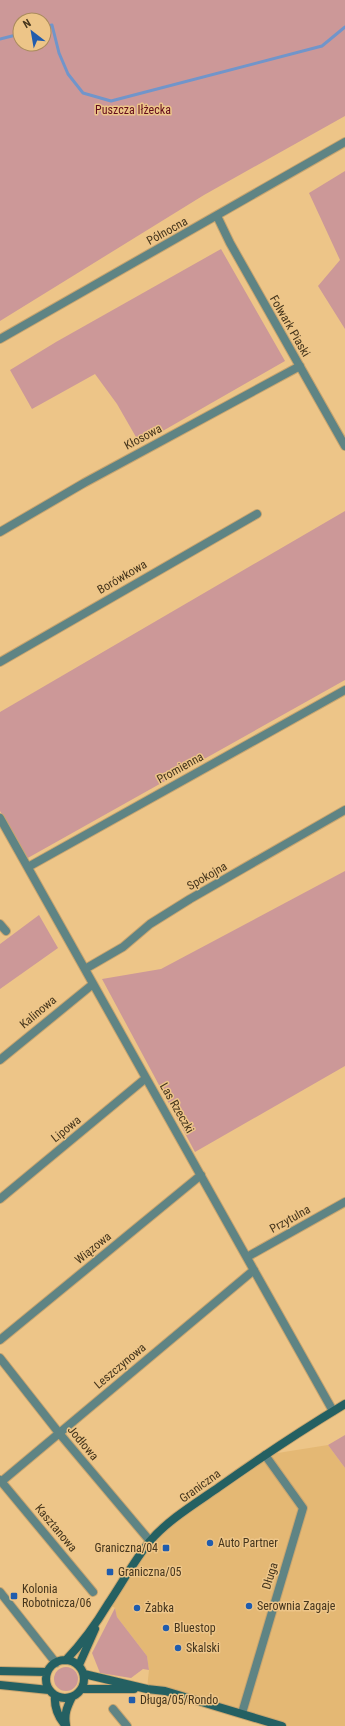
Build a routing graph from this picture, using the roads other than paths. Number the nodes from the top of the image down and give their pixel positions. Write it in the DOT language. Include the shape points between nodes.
graph roads {
  1 [pos="345,142"];
  2 [pos="217,216"];
  3 [pos="0,339"];
  4 [pos="300,366"];
  5 [pos="344,441"];
  6 [pos="257,514"];
  7 [pos="0,532"];
  8 [pos="0,662"];
  9 [pos="345,690"];
  10 [pos="345,810"];
  11 [pos="0,818"];
  12 [pos="28,867"];
  13 [pos="0,924"];
  14 [pos="6,931"];
  15 [pos="85,969"];
  16 [pos="93,984"];
  17 [pos="0,1060"];
  18 [pos="146,1078"];
  19 [pos="201,1174"];
  20 [pos="0,1198"];
  21 [pos="345,1202"];
  22 [pos="247,1257"];
  23 [pos="254,1270"];
  24 [pos="0,1340"];
  25 [pos="0,1358"];
  26 [pos="345,1404"];
  27 [pos="333,1411"];
  28 [pos="59,1433"];
  29 [pos="265,1455"];
  30 [pos="0,1481"];
  31 [pos="150,1541"];
  32 [pos="0,1592"];
  33 [pos="93,1592"];
  34 [pos="99,1617"];
  35 [pos="66,1660"];
  36 [pos="56,1663"];
  37 [pos="79,1665"];
  38 [pos="47,1672"];
  39 [pos="2,1673"];
  40 [pos="84,1674"];
  41 [pos="0,1685"];
  42 [pos="83,1689"];
  43 [pos="147,1689"];
  44 [pos="49,1690"];
  45 [pos="55,1696"];
  46 [pos="72,1697"];
  47 [pos="113,1709"];
  48 [pos="242,1713"];
  49 [pos="262,1723"];
  50 [pos="66,1726"];
  51 [pos="127,1726"];
  52 [pos="282,1726"];
  1 -- 2 [label="street, Północna"];
  2 -- 3 [label="street, Północna"];
  2 -- 4 [label="street, Folwark Piaski"];
  4 -- 5 [label="street, Folwark Piaski"];
  4 -- 7 [label="street, Kłosowa" via="84,483"];
  6 -- 8 [label="street, Borówkowa"];
  9 -- 12 [label="street, Promienna"];
  10 -- 15 [label="street, Spokojna" via="190,898 150,924 123,947"];
  11 -- 12 [label="street, Las Rzeczki"];
  12 -- 15 [label="street, Las Rzeczki"];
  13 -- 14 [label="street"];
  15 -- 16 [label="street, Las Rzeczki"];
  16 -- 17 [label="street, Kalinowa"];
  16 -- 18 [label="street, Las Rzeczki"];
  18 -- 19 [label="street, Las Rzeczki"];
  18 -- 20 [label="street, Lipowa"];
  19 -- 22 [label="street, Las Rzeczki"];
  19 -- 24 [label="street, Wiązowa"];
  21 -- 22 [label="street, Przytulna"];
  22 -- 23 [label="street, Las Rzeczki"];
  23 -- 27 [label="street, Las Rzeczki"];
  23 -- 28 [label="street, Leszczynowa"];
  25 -- 28 [label="street, Jodłowa"];
  26 -- 27 [label="main road, Graniczna"];
  27 -- 29 [label="main road, Graniczna"];
  28 -- 30 [label="street, Leszczynowa"];
  28 -- 31 [label="street, Jodłowa"];
  29 -- 31 [label="main road, Graniczna" via="197,1502"];
  29 -- 48 [label="street, Długa" via="303,1508"];
  30 -- 33 [label="street, Kasztanowa"];
  31 -- 34 [label="main road, Graniczna"];
  32 -- 36 [label="street"];
  34 -- 35 [label="main road, Graniczna"];
  34 -- 37 [label="main road, Graniczna"];
  35 -- 36 [label="main road"];
  35 -- 37 [label="main road"];
  36 -- 38 [label="main road"];
  37 -- 40 [label="main road"];
  38 -- 39 [label="main road"];
  38 -- 44 [label="main road"];
  40 -- 42 [label="main road"];
  40 -- 43 [label="main road"];
  41 -- 44 [label="main road"];
  42 -- 43 [label="main road"];
  42 -- 46 [label="main road"];
  43 -- 48 [label="main road" via="165,1691"];
  44 -- 45 [label="main road"];
  45 -- 46 [label="main road" via="64,1699"];
  45 -- 50 [label="main road" via="54,1704 59,1718"];
  46 -- 50 [label="main road" via="64,1716"];
  47 -- 51 [label="street"];
  48 -- 49 [label="main road"];
  49 -- 52 [label="main road"];
}
